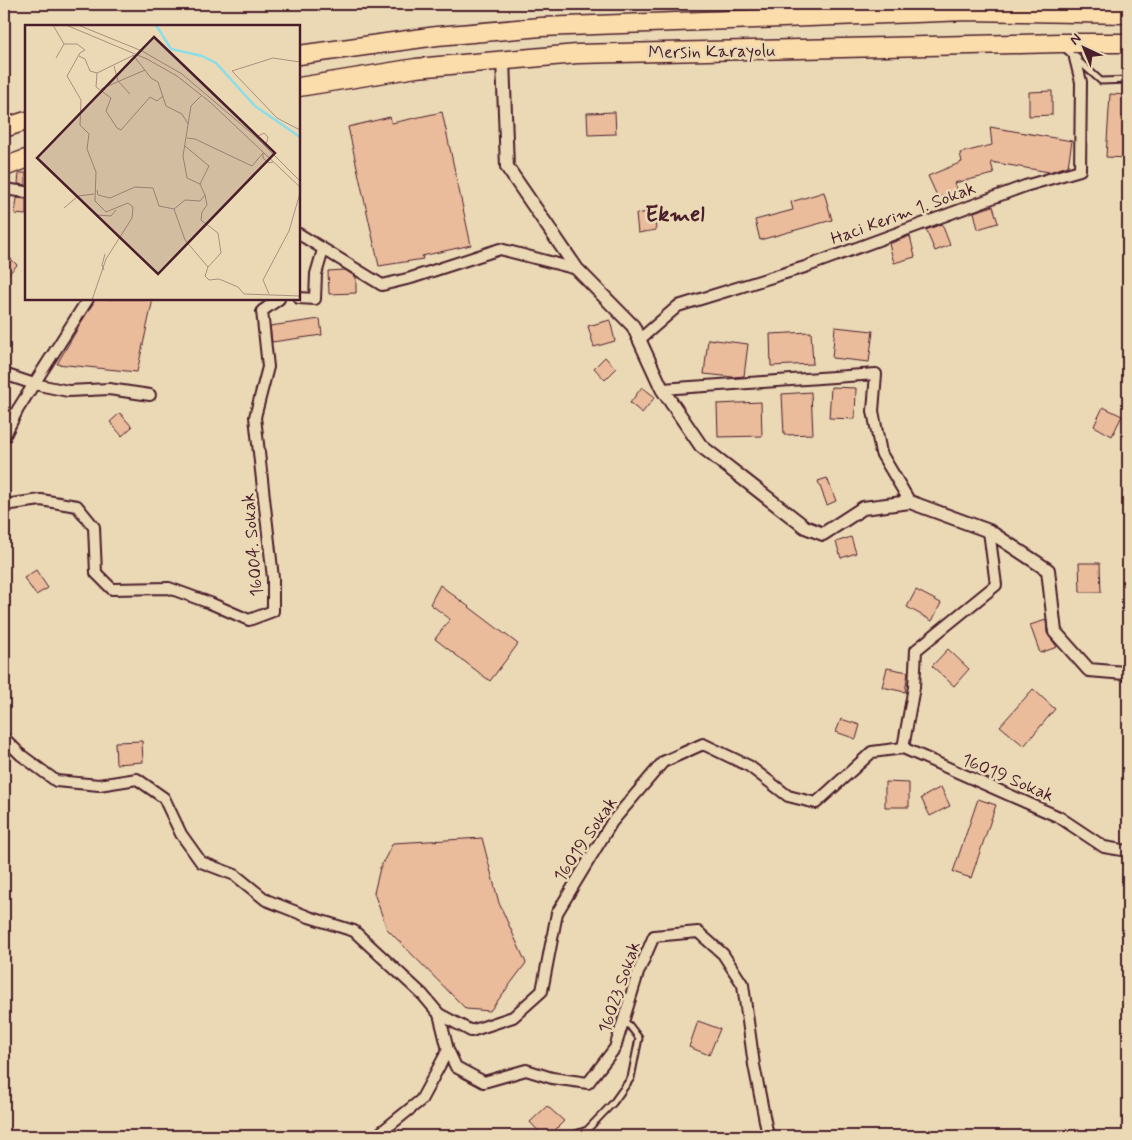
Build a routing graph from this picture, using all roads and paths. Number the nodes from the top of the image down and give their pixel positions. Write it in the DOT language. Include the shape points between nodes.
graph roads {
  1 [pos="969,8"];
  2 [pos="1053,8"];
  3 [pos="1128,14"];
  4 [pos="1060,44"];
  5 [pos="1128,44"];
  6 [pos="300,55"];
  7 [pos="1075,58"];
  8 [pos="503,60"];
  9 [pos="1128,80"];
  10 [pos="300,86"];
  11 [pos="25,121"];
  12 [pos="4,128"];
  13 [pos="25,159"];
  14 [pos="4,167"];
  15 [pos="4,189"];
  16 [pos="25,192"];
  17 [pos="300,234"];
  18 [pos="323,250"];
  19 [pos="577,268"];
  20 [pos="300,298"];
  21 [pos="87,300"];
  22 [pos="278,300"];
  23 [pos="639,340"];
  24 [pos="4,374"];
  25 [pos="34,384"];
  26 [pos="662,389"];
  27 [pos="150,395"];
  28 [pos="4,437"];
  29 [pos="910,502"];
  30 [pos="4,505"];
  31 [pos="989,530"];
  32 [pos="1128,672"];
  33 [pos="4,738"];
  34 [pos="903,748"];
  35 [pos="1128,851"];
  36 [pos="439,1014"];
  37 [pos="622,1024"];
  38 [pos="448,1050"];
  39 [pos="380,1136"];
  40 [pos="570,1136"];
  41 [pos="768,1136"];
  1 -- 2 [label="highway, Mersin Karayolu"];
  1 -- 6 [label="highway, Mersin Karayolu" via="541,27 437,36"];
  2 -- 3 [label="highway, Mersin Karayolu"];
  4 -- 5 [label="highway, Mersin Karayolu"];
  4 -- 7 [label="lane"];
  4 -- 8 [label="highway, Mersin Karayolu" via="676,51"];
  7 -- 9 [label="lane" via="1101,81"];
  7 -- 23 [label="street, Haci Kerim 1. Sokak" via="1081,82 1080,170 1025,186 805,267 678,306"];
  8 -- 10 [label="highway, Mersin Karayolu" via="416,68"];
  8 -- 19 [label="street" via="507,167"];
  11 -- 12 [label="highway"];
  13 -- 14 [label="highway"];
  15 -- 16 [label="street"];
  17 -- 18 [label="street"];
  18 -- 19 [label="street" via="382,285 500,249"];
  18 -- 20 [label="street" via="316,274 315,299"];
  19 -- 23 [label="street" via="633,326"];
  21 -- 25 [label="street"];
  22 -- 30 [label="street, 16004. Sokak" via="262,311 268,367 255,417 273,578 272,611 249,620 169,588 112,589 96,573 94,527 77,506 41,500"];
  23 -- 26 [label="street"];
  24 -- 25 [label="street"];
  25 -- 27 [label="street" via="68,391 108,389"];
  25 -- 28 [label="street"];
  26 -- 29 [label="street" via="701,446 804,527 823,534 863,508"];
  26 -- 29 [label="street" via="876,374 873,411 881,453"];
  29 -- 31 [label="street"];
  31 -- 32 [label="street" via="1048,570 1055,632 1089,670"];
  31 -- 34 [label="street" via="996,585 916,650 914,687"];
  33 -- 36 [label="street" via="56,781 99,785 137,779 164,798 181,834 202,862 235,875 266,900 308,917 354,930"];
  34 -- 35 [label="street, 16019 Sokak" via="1059,817 1104,847"];
  34 -- 36 [label="street, 16019 Sokak" via="872,752 816,803 788,796 749,766 703,744 663,762 612,822 557,912 542,990 513,1017 471,1031"];
  36 -- 38 [label="street, 16023 Sokak"];
  37 -- 38 [label="street, 16023 Sokak" via="615,1048 588,1083 526,1070 484,1082 456,1067"];
  37 -- 40 [label="lane" via="629,1025 639,1038 631,1078 587,1130"];
  37 -- 41 [label="street, 16023 Sokak" via="654,936 698,932 723,954 743,985"];
  38 -- 39 [label="street" via="422,1100"];
}
